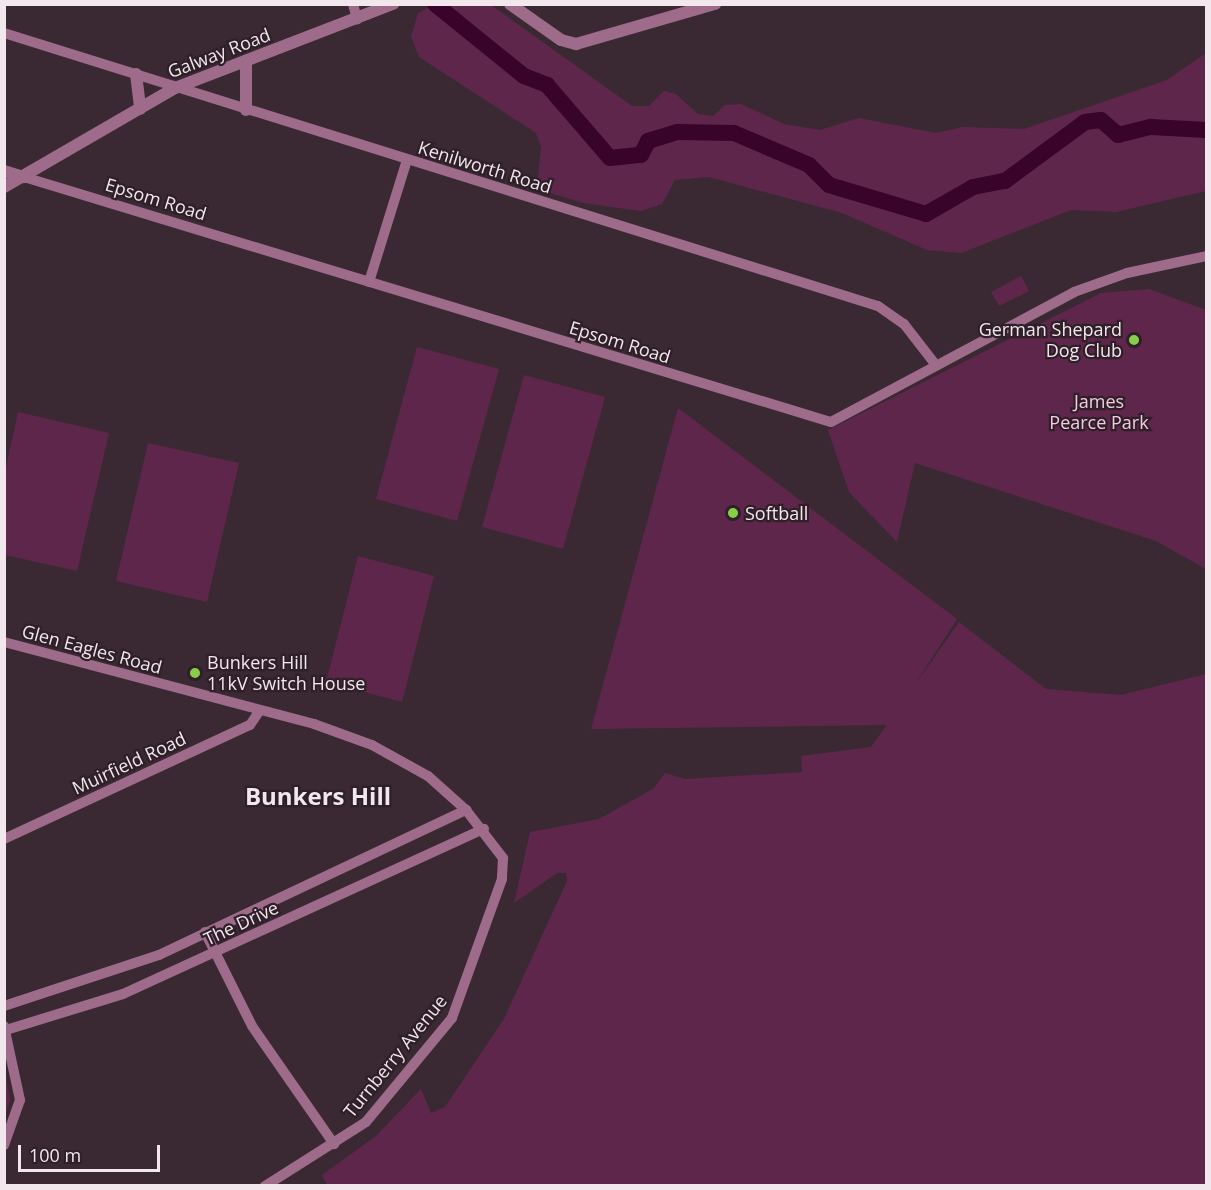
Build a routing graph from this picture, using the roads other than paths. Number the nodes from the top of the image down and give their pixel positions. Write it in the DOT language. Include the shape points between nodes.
graph roads {
  1 [pos="353,4"];
  2 [pos="393,4"];
  3 [pos="510,4"];
  4 [pos="716,4"];
  5 [pos="680,10"];
  6 [pos="357,19"];
  7 [pos="4,33"];
  8 [pos="246,61"];
  9 [pos="136,74"];
  10 [pos="175,88"];
  11 [pos="140,109"];
  12 [pos="246,110"];
  13 [pos="407,160"];
  14 [pos="4,171"];
  15 [pos="24,177"];
  16 [pos="4,187"];
  17 [pos="1206,256"];
  18 [pos="369,282"];
  19 [pos="935,364"];
  20 [pos="4,642"];
  21 [pos="260,710"];
  22 [pos="466,810"];
  23 [pos="484,829"];
  24 [pos="4,839"];
  25 [pos="205,932"];
  26 [pos="215,953"];
  27 [pos="4,1006"];
  28 [pos="5,1028"];
  29 [pos="334,1144"];
  30 [pos="4,1145"];
  31 [pos="265,1185"];
  1 -- 6 [label="street"];
  2 -- 6 [label="street, Galway Road"];
  3 -- 5 [label="street" via="561,40 576,44"];
  4 -- 5 [label="street"];
  6 -- 8 [label="street, Galway Road"];
  7 -- 9 [label="street, Kenilworth Road"];
  8 -- 10 [label="street, Galway Road"];
  8 -- 12 [label="street"];
  9 -- 10 [label="street, Kenilworth Road"];
  9 -- 11 [label="street"];
  10 -- 11 [label="street, Galway Road"];
  10 -- 12 [label="street, Kenilworth Road"];
  11 -- 15 [label="street, Galway Road"];
  12 -- 13 [label="street, Kenilworth Road"];
  13 -- 18 [label="street"];
  13 -- 19 [label="street, Kenilworth Road" via="878,306 904,324"];
  14 -- 15 [label="street, Epsom Road"];
  15 -- 16 [label="street, Galway Road"];
  15 -- 18 [label="street, Epsom Road"];
  17 -- 19 [label="street, Epsom Road" via="1128,273 1074,292"];
  18 -- 19 [label="street, Epsom Road" via="831,422"];
  20 -- 21 [label="street, Glen Eagles Road"];
  21 -- 22 [label="street, Glen Eagles Road" via="393,754"];
  21 -- 24 [label="street, Muirfield Road" via="250,725"];
  22 -- 23 [label="street, Turnberry Avenue"];
  22 -- 25 [label="street, The Drive"];
  23 -- 26 [label="street, The Drive"];
  23 -- 29 [label="street, Turnberry Avenue" via="505,867 458,1009 366,1122"];
  25 -- 26 [label="street"];
  25 -- 27 [label="street, The Drive" via="115,973"];
  26 -- 28 [label="street, The Drive" via="123,994"];
  26 -- 29 [label="street" via="252,1026"];
  28 -- 30 [label="street" via="20,1100"];
  29 -- 31 [label="street, Turnberry Avenue"];
}
